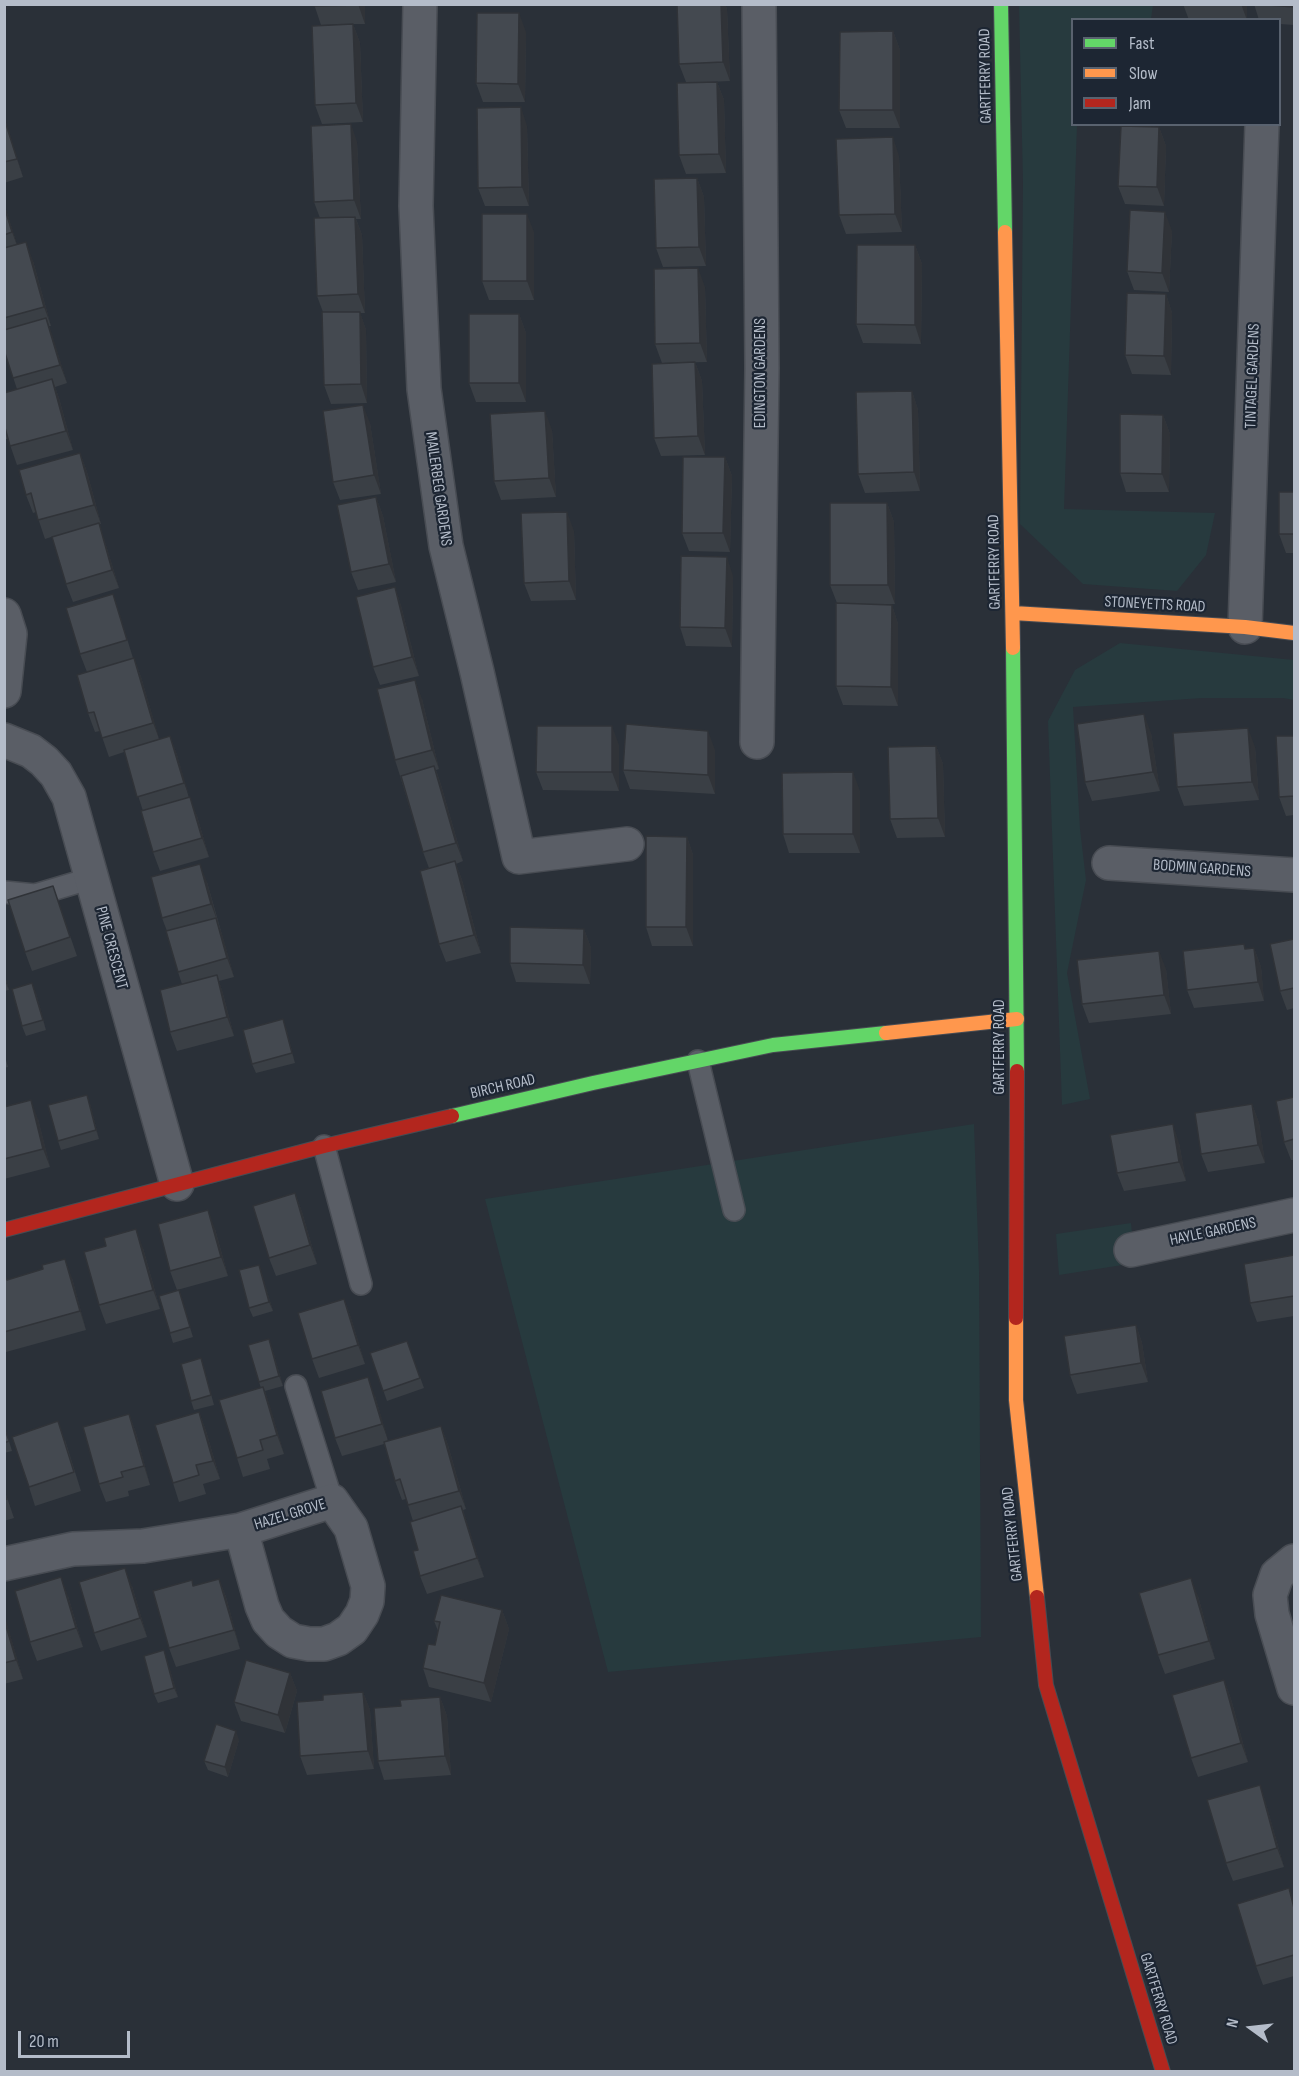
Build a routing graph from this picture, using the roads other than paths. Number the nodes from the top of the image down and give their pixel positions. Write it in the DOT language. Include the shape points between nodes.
graph roads {
  1 [pos="420,4"];
  2 [pos="759,4"];
  3 [pos="1001,4"];
  4 [pos="1262,126"];
  5 [pos="1013,613"];
  6 [pos="4,615"];
  7 [pos="1245,627"];
  8 [pos="1294,633"];
  9 [pos="4,690"];
  10 [pos="4,740"];
  11 [pos="757,742"];
  12 [pos="627,844"];
  13 [pos="1109,863"];
  14 [pos="1294,875"];
  15 [pos="92,878"];
  16 [pos="4,892"];
  17 [pos="1017,1019"];
  18 [pos="698,1061"];
  19 [pos="324,1146"];
  20 [pos="177,1184"];
  21 [pos="734,1210"];
  22 [pos="1294,1215"];
  23 [pos="4,1230"];
  24 [pos="1131,1250"];
  25 [pos="361,1284"];
  26 [pos="296,1386"];
  27 [pos="332,1501"];
  28 [pos="242,1530"];
  29 [pos="1294,1561"];
  30 [pos="4,1564"];
  31 [pos="1294,1688"];
  32 [pos="1163,2072"];
  1 -- 12 [label="street, MAILERBEG GARDENS" via="416,206 424,389 446,546 519,857"];
  2 -- 11 [label="street, EDINGTON GARDENS" via="762,368"];
  3 -- 5 [label="street, GARTFERRY ROAD"];
  4 -- 7 [label="street, TINTAGEL GARDENS"];
  5 -- 7 [label="street, STONEYETTS ROAD"];
  5 -- 17 [label="street, GARTFERRY ROAD"];
  6 -- 9 [label="street" via="10,634"];
  7 -- 8 [label="street, STONEYETTS ROAD"];
  10 -- 15 [label="street, PINE CRESCENT" via="31,751 56,774 69,797"];
  13 -- 14 [label="street, BODMIN GARDENS"];
  15 -- 16 [label="lane" via="35,895"];
  15 -- 20 [label="street, PINE CRESCENT"];
  17 -- 18 [label="street, BIRCH ROAD" via="773,1045"];
  17 -- 32 [label="street, GARTFERRY ROAD" via="1016,1400 1046,1685"];
  18 -- 19 [label="street, BIRCH ROAD"];
  18 -- 21 [label="lane"];
  19 -- 20 [label="street, BIRCH ROAD"];
  19 -- 25 [label="lane"];
  20 -- 23 [label="street, BIRCH ROAD"];
  22 -- 24 [label="street, HAYLE GARDENS"];
  26 -- 27 [label="lane"];
  27 -- 28 [label="street, HAZEL GROVE"];
  27 -- 28 [label="street, HAZEL GROVE" via="351,1528 368,1586 362,1614 351,1629 324,1644 293,1641 268,1620"];
  28 -- 30 [label="street, HAZEL GROVE" via="143,1546 73,1550"];
  29 -- 31 [label="street" via="1277,1575 1270,1594 1272,1614"];
}
